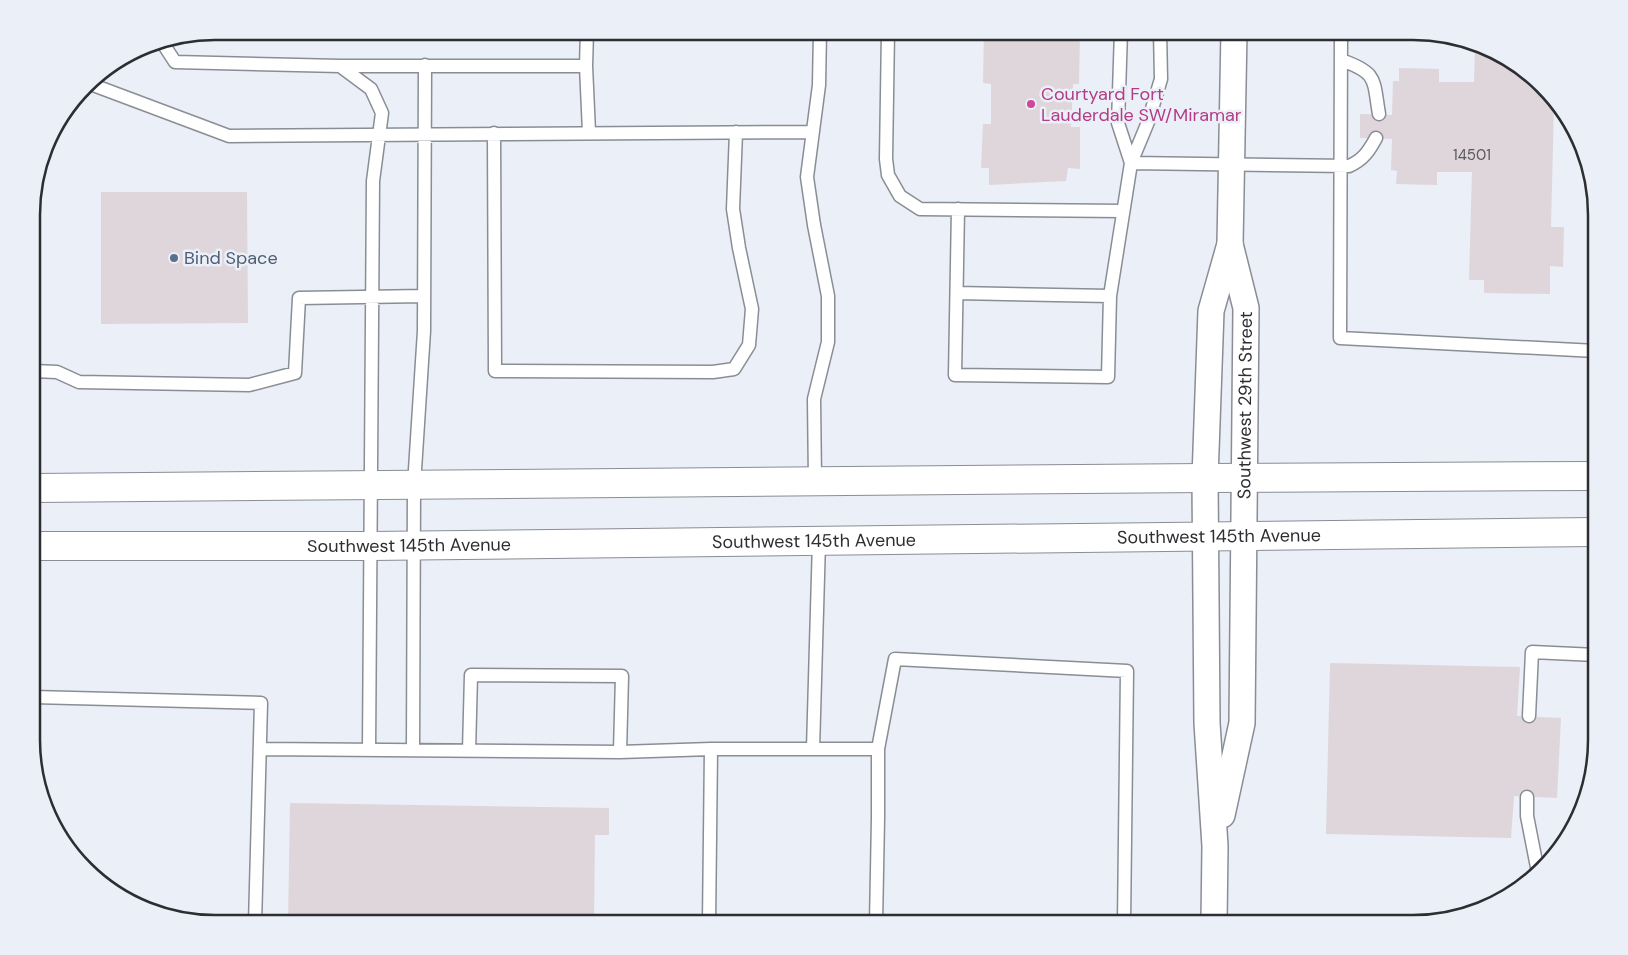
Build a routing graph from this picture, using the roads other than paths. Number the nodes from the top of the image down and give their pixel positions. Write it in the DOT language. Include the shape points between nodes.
graph roads {
  1 [pos="587,40"];
  2 [pos="820,40"];
  3 [pos="888,40"];
  4 [pos="1120,40"];
  5 [pos="1160,40"];
  6 [pos="1234,40"];
  7 [pos="1341,40"];
  8 [pos="165,47"];
  9 [pos="1341,60"];
  10 [pos="425,64"];
  11 [pos="340,66"];
  12 [pos="586,66"];
  13 [pos="97,86"];
  14 [pos="1379,114"];
  15 [pos="589,132"];
  16 [pos="736,132"];
  17 [pos="813,132"];
  18 [pos="494,133"];
  19 [pos="380,134"];
  20 [pos="425,134"];
  21 [pos="1376,138"];
  22 [pos="1131,163"];
  23 [pos="1232,164"];
  24 [pos="1341,166"];
  25 [pos="958,209"];
  26 [pos="1123,211"];
  27 [pos="1230,244"];
  28 [pos="956,293"];
  29 [pos="372,296"];
  30 [pos="424,296"];
  31 [pos="1110,296"];
  32 [pos="1588,351"];
  33 [pos="40,371"];
  34 [pos="1588,476"];
  35 [pos="1206,478"];
  36 [pos="1244,478"];
  37 [pos="815,481"];
  38 [pos="414,484"];
  39 [pos="371,485"];
  40 [pos="40,488"];
  41 [pos="1588,532"];
  42 [pos="1243,536"];
  43 [pos="1206,537"];
  44 [pos="819,541"];
  45 [pos="414,545"];
  46 [pos="40,546"];
  47 [pos="371,546"];
  48 [pos="1588,655"];
  49 [pos="40,697"];
  50 [pos="1529,716"];
  51 [pos="260,749"];
  52 [pos="813,749"];
  53 [pos="878,749"];
  54 [pos="369,750"];
  55 [pos="413,750"];
  56 [pos="711,750"];
  57 [pos="470,751"];
  58 [pos="620,752"];
  59 [pos="1527,797"];
  60 [pos="1215,846"];
  61 [pos="1537,863"];
  62 [pos="255,915"];
  63 [pos="708,915"];
  64 [pos="876,915"];
  65 [pos="1124,915"];
  66 [pos="1214,915"];
  1 -- 12 [label="lane"];
  2 -- 17 [label="lane"];
  3 -- 25 [label="lane" via="888,174 900,196 920,209"];
  4 -- 22 [label="lane" via="1118,123"];
  5 -- 22 [label="lane" via="1161,79"];
  6 -- 23 [label="street, Southwest 29th Street"];
  7 -- 9 [label="lane"];
  8 -- 11 [label="lane" via="175,62"];
  9 -- 14 [label="lane" via="1368,73 1374,82"];
  9 -- 24 [label="lane"];
  10 -- 11 [label="lane"];
  10 -- 12 [label="lane"];
  10 -- 20 [label="lane"];
  11 -- 19 [label="lane" via="371,89 382,114"];
  12 -- 15 [label="lane"];
  13 -- 19 [label="lane" via="229,136"];
  15 -- 16 [label="lane"];
  15 -- 18 [label="lane"];
  16 -- 17 [label="lane"];
  16 -- 18 [label="lane" via="733,209 752,309 749,345 734,369 713,372 495,371"];
  17 -- 37 [label="lane" via="807,177 828,296 828,342 814,399"];
  18 -- 20 [label="lane"];
  19 -- 20 [label="lane"];
  19 -- 29 [label="lane" via="373,181"];
  20 -- 30 [label="lane"];
  21 -- 24 [label="lane" via="1360,161"];
  22 -- 23 [label="lane"];
  22 -- 26 [label="lane"];
  23 -- 24 [label="lane"];
  23 -- 27 [label="street, Southwest 29th Street"];
  24 -- 32 [label="lane" via="1340,338"];
  25 -- 26 [label="lane"];
  25 -- 28 [label="lane"];
  26 -- 31 [label="lane"];
  27 -- 35 [label="street, Southwest 29th Street" via="1211,311"];
  27 -- 36 [label="street, Southwest 29th Street" via="1246,308"];
  28 -- 31 [label="lane"];
  28 -- 31 [label="lane" via="955,375 1108,377"];
  29 -- 30 [label="lane"];
  29 -- 33 [label="lane" via="299,298 295,373 249,386 79,382 58,372"];
  29 -- 39 [label="lane"];
  30 -- 38 [label="lane"];
  34 -- 36 [label="street"];
  35 -- 36 [label="street"];
  35 -- 37 [label="street"];
  35 -- 43 [label="street, Southwest 29th Street"];
  36 -- 42 [label="street, Southwest 29th Street"];
  37 -- 38 [label="street"];
  38 -- 39 [label="street"];
  38 -- 45 [label="lane"];
  39 -- 40 [label="street"];
  39 -- 47 [label="lane"];
  41 -- 42 [label="street, Southwest 145th Avenue"];
  42 -- 43 [label="street, Southwest 145th Avenue"];
  42 -- 60 [label="street, Southwest 29th Street" via="1242,723"];
  43 -- 44 [label="street, Southwest 145th Avenue"];
  43 -- 60 [label="street, Southwest 29th Street" via="1207,722"];
  44 -- 45 [label="street, Southwest 145th Avenue"];
  44 -- 52 [label="lane"];
  45 -- 47 [label="street, Southwest 145th Avenue"];
  45 -- 55 [label="lane"];
  46 -- 47 [label="street, Southwest 145th Avenue"];
  47 -- 54 [label="lane"];
  48 -- 50 [label="lane" via="1532,652"];
  49 -- 51 [label="lane" via="261,703"];
  51 -- 54 [label="lane"];
  51 -- 62 [label="lane"];
  52 -- 53 [label="lane"];
  52 -- 56 [label="lane"];
  53 -- 64 [label="lane"];
  53 -- 65 [label="lane" via="895,660 1127,671"];
  54 -- 55 [label="lane"];
  55 -- 57 [label="lane"];
  56 -- 58 [label="lane"];
  56 -- 63 [label="lane"];
  57 -- 58 [label="lane"];
  57 -- 58 [label="lane" via="471,675 622,676"];
  59 -- 61 [label="lane" via="1527,816"];
  60 -- 66 [label="street"];
}
